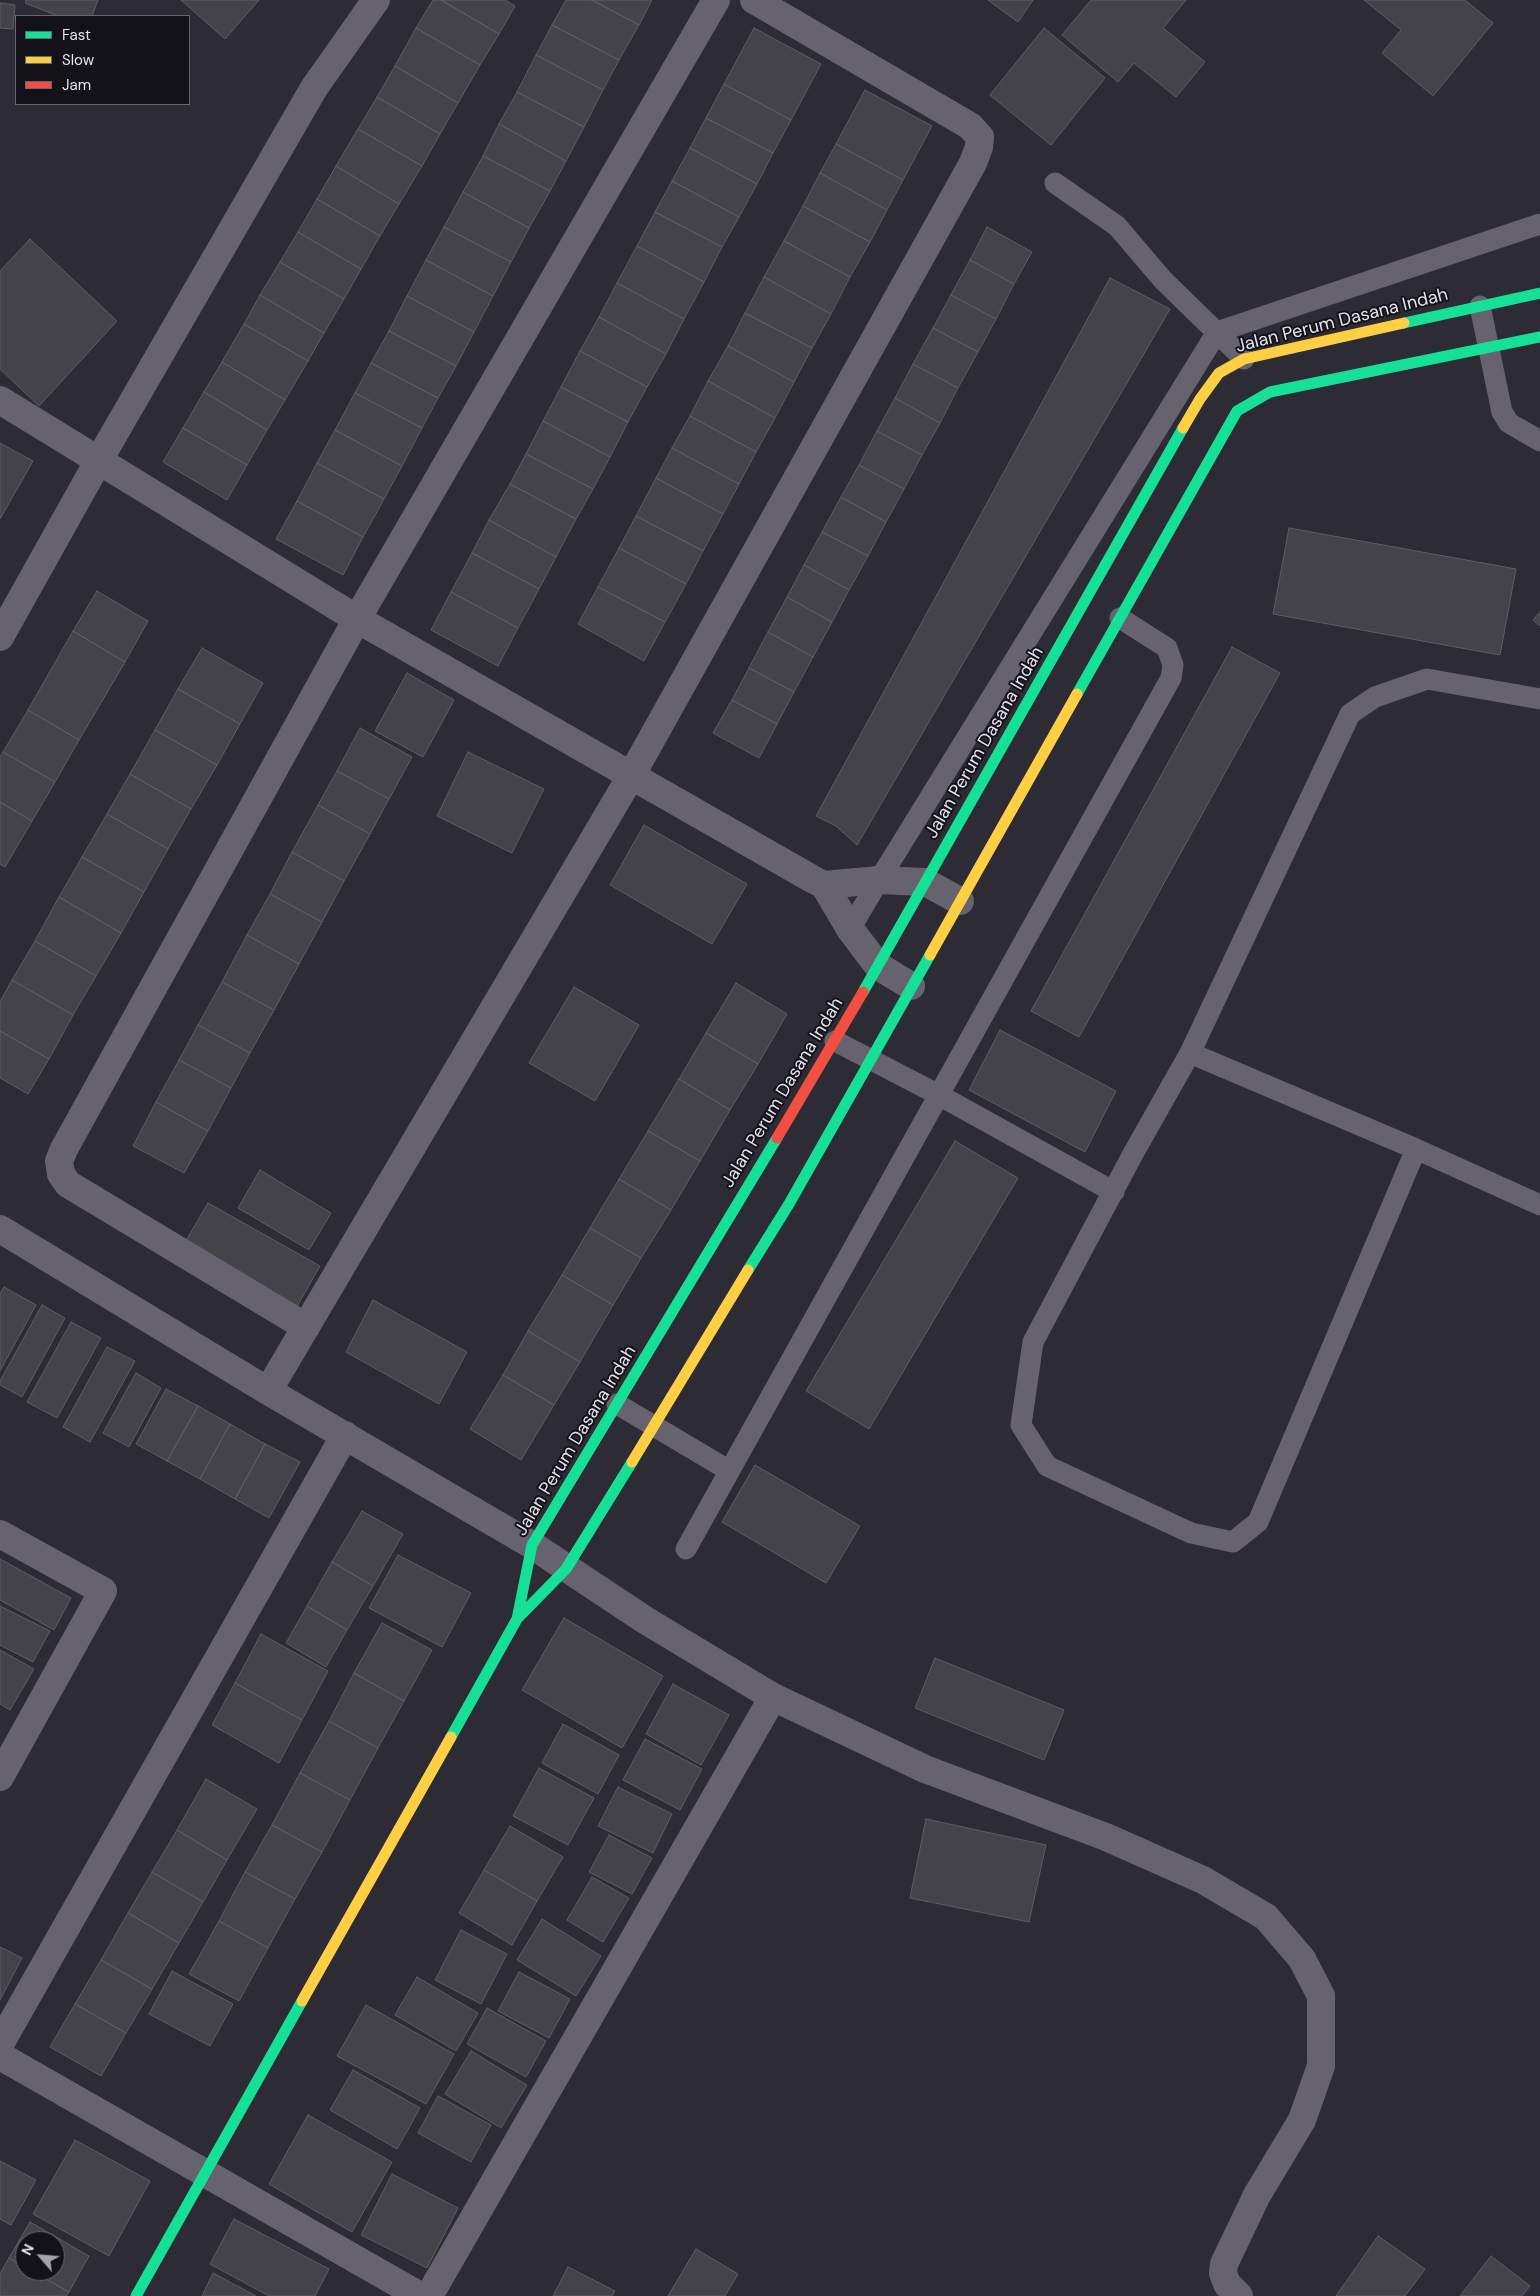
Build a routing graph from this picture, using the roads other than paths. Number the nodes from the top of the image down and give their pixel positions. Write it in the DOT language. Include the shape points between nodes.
graph roads {
  1 [pos="376,0"];
  2 [pos="716,0"];
  3 [pos="754,0"];
  4 [pos="1055,183"];
  5 [pos="1540,224"];
  6 [pos="1540,293"];
  7 [pos="1480,306"];
  8 [pos="1217,332"];
  9 [pos="1540,337"];
  10 [pos="1488,348"];
  11 [pos="1244,359"];
  12 [pos="0,400"];
  13 [pos="1540,441"];
  14 [pos="99,460"];
  15 [pos="357,618"];
  16 [pos="1120,618"];
  17 [pos="0,637"];
  18 [pos="1540,699"];
  19 [pos="631,776"];
  20 [pos="879,880"];
  21 [pos="925,882"];
  22 [pos="824,885"];
  23 [pos="960,901"];
  24 [pos="850,930"];
  25 [pos="878,966"];
  26 [pos="911,986"];
  27 [pos="836,1041"];
  28 [pos="1190,1053"];
  29 [pos="870,1059"];
  30 [pos="937,1094"];
  31 [pos="1416,1149"];
  32 [pos="1114,1192"];
  33 [pos="1540,1205"];
  34 [pos="0,1229"];
  35 [pos="306,1327"];
  36 [pos="268,1391"];
  37 [pos="617,1404"];
  38 [pos="653,1425"];
  39 [pos="345,1435"];
  40 [pos="728,1470"];
  41 [pos="0,1534"];
  42 [pos="532,1545"];
  43 [pos="686,1549"];
  44 [pos="566,1569"];
  45 [pos="517,1619"];
  46 [pos="773,1697"];
  47 [pos="0,1777"];
  48 [pos="0,2044"];
  49 [pos="0,2056"];
  50 [pos="207,2173"];
  51 [pos="136,2296"];
  52 [pos="420,2296"];
  53 [pos="429,2296"];
  54 [pos="1239,2296"];
  1 -- 14 [label="street" via="314,88"];
  2 -- 15 [label="street"];
  3 -- 19 [label="street" via="970,126 980,137 979,148"];
  4 -- 8 [label="lane" via="1117,226 1164,280"];
  5 -- 8 [label="lane"];
  6 -- 7 [label="street, Jalan Perum Dasana Indah"];
  7 -- 10 [label="lane"];
  7 -- 11 [label="street, Jalan Perum Dasana Indah"];
  8 -- 11 [label="lane"];
  8 -- 20 [label="lane"];
  9 -- 10 [label="street"];
  10 -- 13 [label="lane" via="1504,417"];
  10 -- 16 [label="street" via="1270,392 1237,411"];
  11 -- 21 [label="street, Jalan Perum Dasana Indah" via="1219,373 1200,399"];
  12 -- 14 [label="street"];
  14 -- 15 [label="street"];
  14 -- 17 [label="street"];
  15 -- 19 [label="street"];
  15 -- 35 [label="street" via="59,1162 61,1174 68,1184"];
  16 -- 23 [label="street"];
  16 -- 30 [label="lane" via="1167,648 1173,665 1171,678"];
  18 -- 28 [label="lane" via="1427,679 1375,697 1350,714"];
  19 -- 22 [label="street"];
  19 -- 35 [label="street"];
  20 -- 21 [label="street"];
  20 -- 22 [label="street"];
  20 -- 24 [label="lane"];
  21 -- 23 [label="street"];
  21 -- 25 [label="street, Jalan Perum Dasana Indah"];
  22 -- 24 [label="street"];
  23 -- 26 [label="street"];
  24 -- 25 [label="street"];
  25 -- 26 [label="street"];
  25 -- 27 [label="street, Jalan Perum Dasana Indah"];
  26 -- 29 [label="street"];
  27 -- 29 [label="lane"];
  27 -- 37 [label="street, Jalan Perum Dasana Indah"];
  28 -- 31 [label="lane"];
  28 -- 32 [label="lane"];
  29 -- 30 [label="lane"];
  29 -- 38 [label="street" via="788,1204"];
  30 -- 32 [label="lane"];
  30 -- 40 [label="lane"];
  31 -- 32 [label="lane" via="1258,1522 1233,1542 1191,1534 1047,1466 1021,1425 1033,1342"];
  31 -- 33 [label="lane"];
  34 -- 36 [label="street"];
  35 -- 36 [label="street"];
  36 -- 39 [label="street"];
  37 -- 38 [label="lane"];
  37 -- 42 [label="street, Jalan Perum Dasana Indah"];
  38 -- 40 [label="lane"];
  38 -- 44 [label="street"];
  39 -- 42 [label="street"];
  39 -- 48 [label="street"];
  40 -- 43 [label="lane"];
  41 -- 47 [label="street" via="103,1592"];
  42 -- 44 [label="street"];
  42 -- 45 [label="street, Jalan Perum Dasana Indah"];
  44 -- 45 [label="street"];
  44 -- 46 [label="street"];
  45 -- 50 [label="street"];
  46 -- 53 [label="street"];
  46 -- 54 [label="street" via="924,1769 1106,1837 1203,1880 1266,1917 1302,1959 1321,1996 1321,2066 1302,2120 1224,2264 1227,2284"];
  49 -- 50 [label="street"];
  50 -- 51 [label="street"];
  50 -- 52 [label="street"];
}
